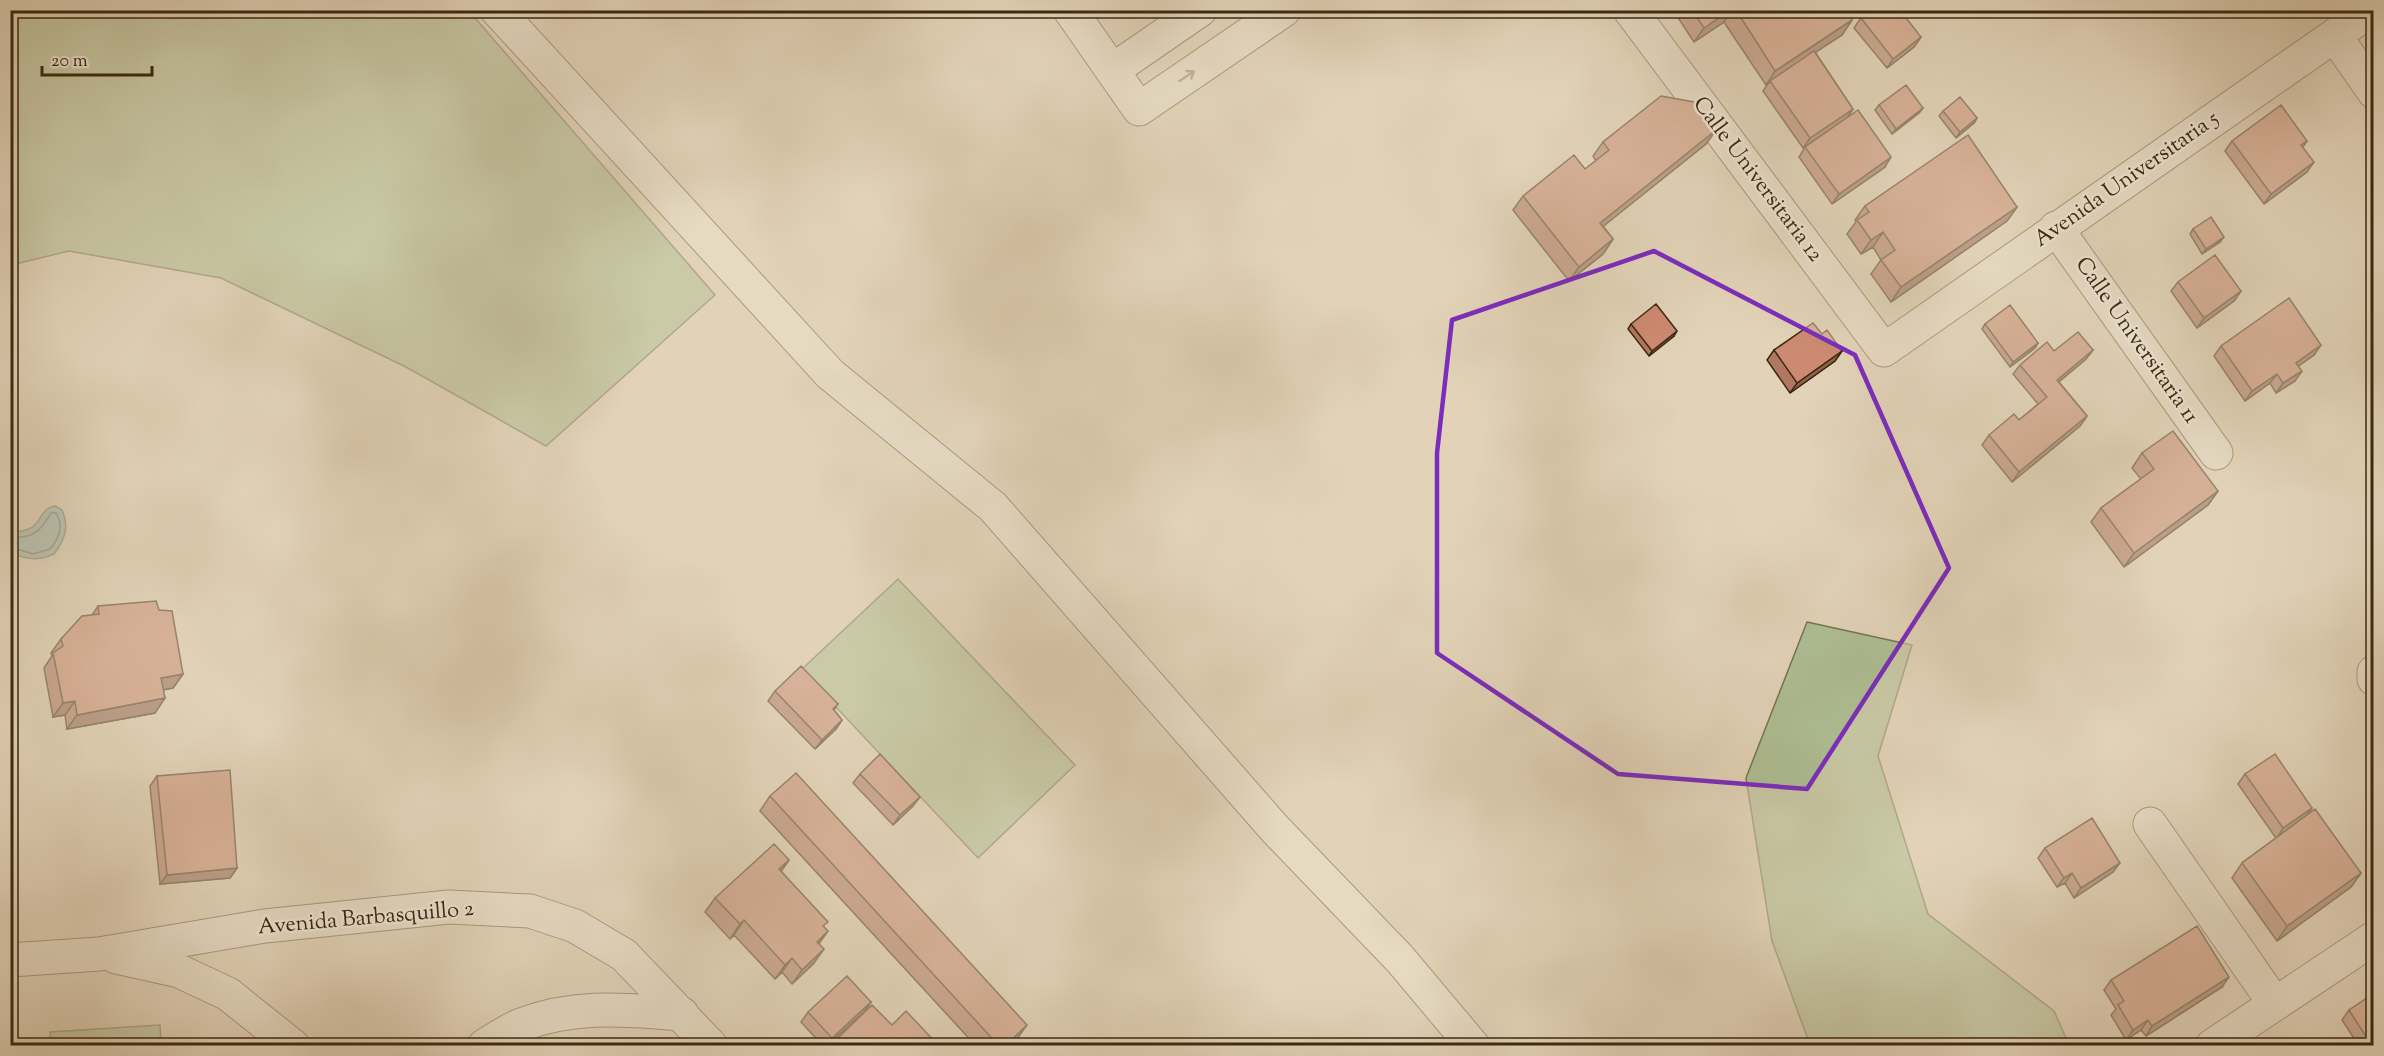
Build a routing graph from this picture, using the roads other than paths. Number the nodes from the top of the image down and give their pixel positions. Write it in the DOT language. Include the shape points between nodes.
graph roads {
  1 [pos="497,10"];
  2 [pos="1070,10"];
  3 [pos="1200,10"];
  4 [pos="1284,10"];
  5 [pos="1630,10"];
  6 [pos="2372,10"];
  7 [pos="2335,36"];
  8 [pos="1113,70"];
  9 [pos="2373,92"];
  10 [pos="2056,228"];
  11 [pos="1884,350"];
  12 [pos="2216,453"];
  13 [pos="2373,672"];
  14 [pos="2373,679"];
  15 [pos="2150,824"];
  16 [pos="2373,938"];
  17 [pos="99,954"];
  18 [pos="10,960"];
  19 [pos="2275,1004"];
  20 [pos="682,1014"];
  21 [pos="292,1046"];
  22 [pos="484,1046"];
  23 [pos="711,1046"];
  24 [pos="1473,1046"];
  25 [pos="2212,1046"];
  1 -- 24 [label="street" via="830,374 993,507 1275,829 1400,959"];
  2 -- 8 [label="street"];
  3 -- 8 [label="street"];
  8 -- 4 [label="street, one-way" via="1139,109"];
  5 -- 11 [label="street, Calle Universitaria 12"];
  6 -- 7 [label="street, Avenida Universitaria 5"];
  7 -- 9 [label="street"];
  7 -- 10 [label="street, Avenida Universitaria 5"];
  10 -- 11 [label="street, Avenida Universitaria 5"];
  10 -- 12 [label="street, Calle Universitaria 11"];
  13 -- 14 [label="street"];
  15 -- 19 [label="street"];
  16 -- 19 [label="street"];
  17 -- 18 [label="street, Avenida Barbasquillo 2"];
  17 -- 20 [label="street, Avenida Barbasquillo 2" via="264,926 449,907 530,911 575,926 624,955"];
  17 -- 21 [label="street" via="180,971 228,994"];
  19 -- 25 [label="street"];
  20 -- 22 [label="street" via="610,1008 564,1012 520,1026"];
  20 -- 23 [label="street, Avenida Barbasquillo 2"];
}
